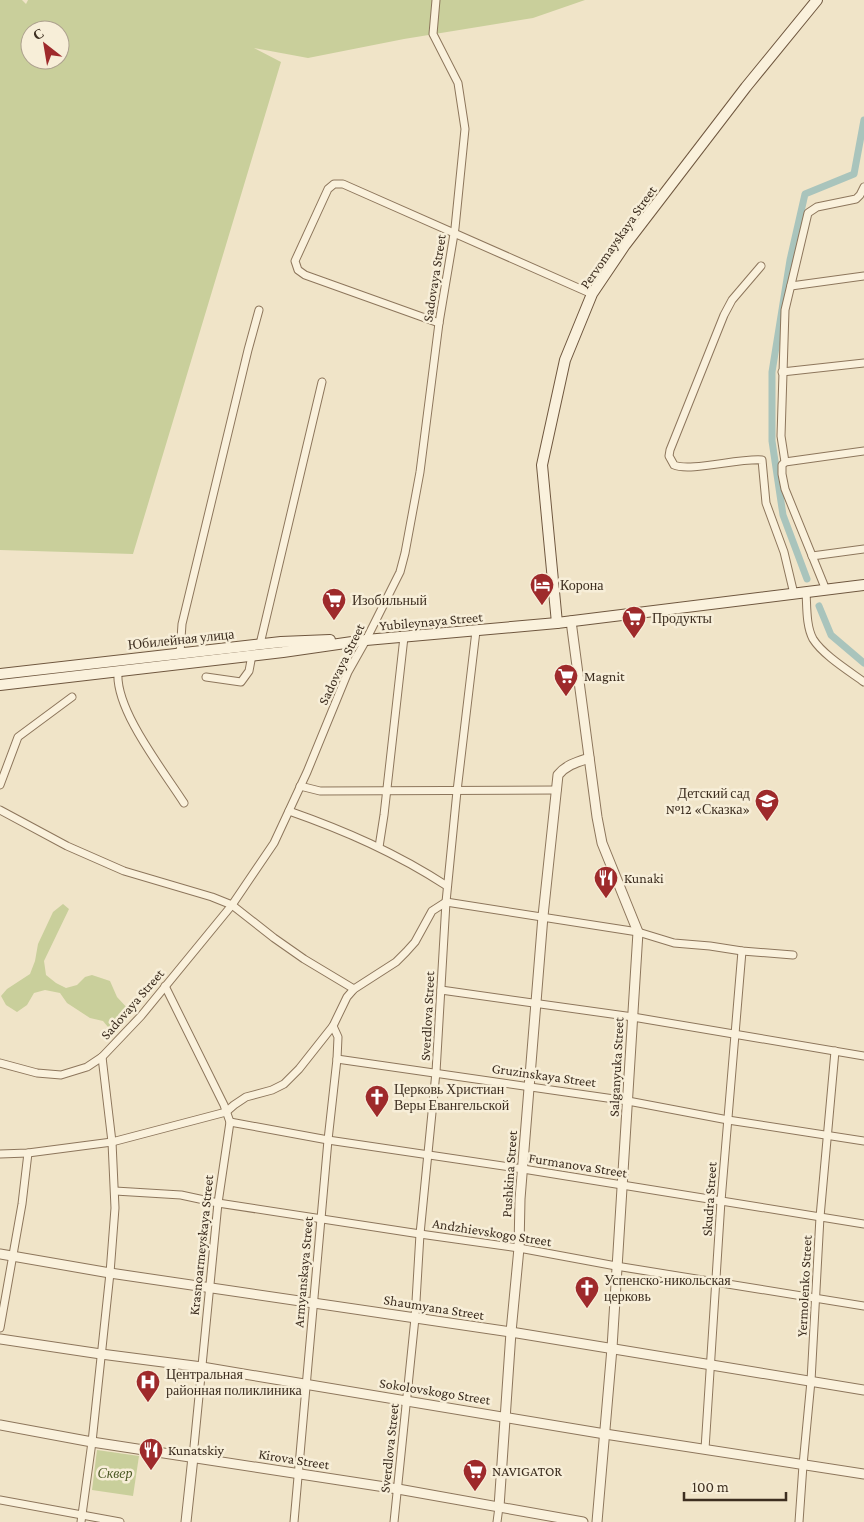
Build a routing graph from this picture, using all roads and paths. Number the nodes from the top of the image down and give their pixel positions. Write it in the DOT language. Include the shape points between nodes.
graph roads {
  1 [pos="436,0"];
  2 [pos="817,0"];
  3 [pos="864,187"];
  4 [pos="454,234"];
  5 [pos="762,266"];
  6 [pos="864,276"];
  7 [pos="791,286"];
  8 [pos="592,294"];
  9 [pos="259,310"];
  10 [pos="439,324"];
  11 [pos="864,363"];
  12 [pos="782,372"];
  13 [pos="322,382"];
  14 [pos="864,451"];
  15 [pos="785,462"];
  16 [pos="864,549"];
  17 [pos="812,556"];
  18 [pos="864,585"];
  19 [pos="826,590"];
  20 [pos="806,592"];
  21 [pos="794,594"];
  22 [pos="572,621"];
  23 [pos="557,623"];
  24 [pos="476,630"];
  25 [pos="404,637"];
  26 [pos="366,640"];
  27 [pos="260,644"];
  28 [pos="180,653"];
  29 [pos="252,655"];
  30 [pos="118,672"];
  31 [pos="0,674"];
  32 [pos="30,676"];
  33 [pos="206,677"];
  34 [pos="864,682"];
  35 [pos="0,685"];
  36 [pos="72,697"];
  37 [pos="589,758"];
  38 [pos="0,785"];
  39 [pos="300,786"];
  40 [pos="557,790"];
  41 [pos="457,791"];
  42 [pos="387,792"];
  43 [pos="184,803"];
  44 [pos="0,810"];
  45 [pos="289,811"];
  46 [pos="379,847"];
  47 [pos="448,886"];
  48 [pos="446,902"];
  49 [pos="232,905"];
  50 [pos="543,916"];
  51 [pos="638,932"];
  52 [pos="742,951"];
  53 [pos="793,955"];
  54 [pos="166,986"];
  55 [pos="354,989"];
  56 [pos="441,990"];
  57 [pos="537,1003"];
  58 [pos="633,1017"];
  59 [pos="333,1026"];
  60 [pos="736,1034"];
  61 [pos="835,1051"];
  62 [pos="864,1056"];
  63 [pos="102,1057"];
  64 [pos="337,1059"];
  65 [pos="0,1063"];
  66 [pos="436,1072"];
  67 [pos="530,1086"];
  68 [pos="628,1101"];
  69 [pos="226,1112"];
  70 [pos="728,1120"];
  71 [pos="230,1122"];
  72 [pos="827,1136"];
  73 [pos="328,1140"];
  74 [pos="864,1141"];
  75 [pos="112,1142"];
  76 [pos="28,1152"];
  77 [pos="0,1154"];
  78 [pos="428,1154"];
  79 [pos="522,1168"];
  80 [pos="623,1184"];
  81 [pos="115,1191"];
  82 [pos="721,1201"];
  83 [pos="218,1202"];
  84 [pos="820,1217"];
  85 [pos="320,1219"];
  86 [pos="864,1224"];
  87 [pos="420,1234"];
  88 [pos="519,1248"];
  89 [pos="0,1254"];
  90 [pos="12,1257"];
  91 [pos="616,1266"];
  92 [pos="110,1273"];
  93 [pos="716,1282"];
  94 [pos="210,1287"];
  95 [pos="816,1298"];
  96 [pos="313,1302"];
  97 [pos="864,1306"];
  98 [pos="415,1318"];
  99 [pos="0,1328"];
  100 [pos="511,1332"];
  101 [pos="0,1339"];
  102 [pos="612,1348"];
  103 [pos="101,1354"];
  104 [pos="711,1365"];
  105 [pos="202,1367"];
  106 [pos="811,1381"];
  107 [pos="307,1384"];
  108 [pos="864,1390"];
  109 [pos="407,1400"];
  110 [pos="506,1416"];
  111 [pos="0,1425"];
  112 [pos="605,1434"];
  113 [pos="92,1442"];
  114 [pos="705,1449"];
  115 [pos="193,1457"];
  116 [pos="803,1465"];
  117 [pos="299,1474"];
  118 [pos="864,1474"];
  119 [pos="398,1489"];
  120 [pos="0,1500"];
  121 [pos="499,1507"];
  122 [pos="81,1518"];
  123 [pos="120,1522"];
  124 [pos="186,1522"];
  125 [pos="294,1522"];
  126 [pos="394,1522"];
  127 [pos="498,1522"];
  128 [pos="583,1522"];
  129 [pos="597,1522"];
  130 [pos="799,1522"];
  1 -- 4 [label="street, Sadovaya Street" via="433,34 458,83 465,129"];
  2 -- 8 [label="main road, Pervomayskaya Street" via="625,245"];
  3 -- 7 [label="street" via="856,199 817,207 808,213"];
  4 -- 8 [label="street"];
  4 -- 10 [label="street, Sadovaya Street"];
  4 -- 10 [label="street" via="343,184 334,184 328,189 295,260 298,270 306,275"];
  5 -- 21 [label="street" via="732,300 724,315 669,456 674,465 685,468 762,460 766,503 784,552"];
  6 -- 7 [label="street"];
  7 -- 12 [label="street" via="785,310"];
  8 -- 23 [label="main road, Pervomayskaya Street" via="565,360 542,465"];
  9 -- 28 [label="street" via="182,624"];
  10 -- 26 [label="street, Sadovaya Street" via="406,553"];
  11 -- 12 [label="street"];
  12 -- 15 [label="street" via="781,436"];
  13 -- 27 [label="street"];
  14 -- 15 [label="street"];
  15 -- 17 [label="street" via="782,474 785,489"];
  16 -- 17 [label="street"];
  17 -- 19 [label="street"];
  18 -- 19 [label="main road, Yubileynaya Street"];
  19 -- 20 [label="main road, Yubileynaya Street"];
  20 -- 21 [label="main road, Yubileynaya Street"];
  20 -- 34 [label="street" via="814,640"];
  21 -- 22 [label="main road, Yubileynaya Street"];
  22 -- 23 [label="main road, Yubileynaya Street"];
  22 -- 37 [label="street, Salganyuka Street"];
  23 -- 24 [label="main road, Yubileynaya Street"];
  24 -- 25 [label="main road, Yubileynaya Street"];
  24 -- 41 [label="street, Sverdlova Street"];
  25 -- 26 [label="main road, Yubileynaya Street"];
  25 -- 42 [label="street"];
  26 -- 27 [label="main road, Юбилейная улица"];
  26 -- 29 [label="main road, Yubileynaya Street"];
  26 -- 39 [label="street, Sadovaya Street" via="348,672"];
  27 -- 28 [label="main road, Юбилейная улица"];
  28 -- 32 [label="main road, Юбилейная улица"];
  29 -- 30 [label="main road, Yubileynaya Street"];
  29 -- 33 [label="street" via="250,671 241,682"];
  30 -- 32 [label="main road, Yubileynaya Street"];
  30 -- 43 [label="street" via="117,682 124,706"];
  31 -- 32 [label="main road, Юбилейная улица"];
  32 -- 35 [label="main road, Yubileynaya Street"];
  36 -- 38 [label="street" via="18,737"];
  37 -- 40 [label="street, Pushkina Street" via="563,769 558,775"];
  37 -- 51 [label="street, Salganyuka Street" via="602,843"];
  39 -- 42 [label="street" via="320,791"];
  39 -- 45 [label="street, Sadovaya Street"];
  40 -- 41 [label="street"];
  40 -- 50 [label="street, Pushkina Street"];
  41 -- 42 [label="street"];
  41 -- 47 [label="street, Sverdlova Street"];
  42 -- 46 [label="street"];
  44 -- 49 [label="street" via="67,846 124,871"];
  45 -- 46 [label="street"];
  45 -- 49 [label="street, Sadovaya Street" via="274,843"];
  46 -- 47 [label="street"];
  47 -- 48 [label="street, Sverdlova Street"];
  48 -- 50 [label="street"];
  48 -- 55 [label="street" via="432,911 415,942 396,962"];
  48 -- 56 [label="street, Sverdlova Street"];
  49 -- 54 [label="street, Sadovaya Street"];
  49 -- 55 [label="street" via="304,959"];
  50 -- 51 [label="street"];
  50 -- 57 [label="street, Pushkina Street"];
  51 -- 52 [label="street" via="674,943"];
  51 -- 58 [label="street, Salganyuka Street"];
  52 -- 53 [label="street"];
  52 -- 60 [label="street, Skudra Street"];
  54 -- 63 [label="street, Sadovaya Street"];
  54 -- 69 [label="street"];
  55 -- 59 [label="street"];
  56 -- 57 [label="street"];
  56 -- 66 [label="street, Sverdlova Street"];
  57 -- 58 [label="street"];
  57 -- 67 [label="street, Pushkina Street"];
  58 -- 60 [label="street"];
  58 -- 68 [label="street, Salganyuka Street"];
  59 -- 64 [label="street, Armyanskaya Street" via="338,1037"];
  59 -- 69 [label="street" via="284,1084 246,1097"];
  60 -- 61 [label="street"];
  60 -- 70 [label="street, Skudra Street"];
  61 -- 62 [label="street"];
  61 -- 72 [label="street, Yermolenko Street"];
  63 -- 65 [label="street, Sadovaya Street" via="87,1067 61,1075"];
  63 -- 75 [label="street"];
  64 -- 66 [label="street, Gruzinskaya Street"];
  64 -- 73 [label="street, Armyanskaya Street"];
  66 -- 67 [label="street, Gruzinskaya Street"];
  66 -- 78 [label="street, Sverdlova Street"];
  67 -- 68 [label="street, Gruzinskaya Street"];
  67 -- 79 [label="street, Pushkina Street"];
  68 -- 70 [label="street, Gruzinskaya Street"];
  68 -- 80 [label="street, Salganyuka Street"];
  69 -- 71 [label="street"];
  69 -- 75 [label="street"];
  70 -- 72 [label="street, Gruzinskaya Street"];
  70 -- 82 [label="street, Skudra Street"];
  71 -- 73 [label="street, Furmanova Street"];
  71 -- 83 [label="street, Krasnoarmeyskaya Street"];
  72 -- 74 [label="street, Gruzinskaya Street"];
  72 -- 84 [label="street, Yermolenko Street"];
  73 -- 78 [label="street, Furmanova Street"];
  73 -- 85 [label="street, Armyanskaya Street"];
  75 -- 76 [label="street"];
  75 -- 81 [label="street"];
  76 -- 77 [label="street"];
  76 -- 90 [label="street"];
  78 -- 79 [label="street, Furmanova Street"];
  78 -- 87 [label="street, Sverdlova Street"];
  79 -- 80 [label="street, Furmanova Street"];
  79 -- 88 [label="street, Pushkina Street"];
  80 -- 82 [label="street, Furmanova Street"];
  80 -- 91 [label="street, Salganyuka Street"];
  81 -- 83 [label="street, Andzhievskogo Street" via="181,1195"];
  81 -- 92 [label="street"];
  82 -- 84 [label="street, Furmanova Street"];
  82 -- 93 [label="street, Skudra Street"];
  83 -- 85 [label="street, Andzhievskogo Street"];
  83 -- 94 [label="street, Krasnoarmeyskaya Street"];
  84 -- 86 [label="street, Furmanova Street"];
  84 -- 95 [label="street, Yermolenko Street"];
  85 -- 87 [label="street, Andzhievskogo Street"];
  85 -- 96 [label="street, Armyanskaya Street"];
  87 -- 88 [label="street, Andzhievskogo Street"];
  87 -- 98 [label="street, Sverdlova Street"];
  88 -- 91 [label="street, Andzhievskogo Street"];
  88 -- 100 [label="street, Pushkina Street"];
  89 -- 90 [label="street, Shaumyana Street"];
  90 -- 92 [label="street, Shaumyana Street"];
  90 -- 99 [label="street"];
  91 -- 93 [label="street, Andzhievskogo Street"];
  91 -- 102 [label="street, Salganyuka Street"];
  92 -- 94 [label="street, Shaumyana Street"];
  92 -- 103 [label="street"];
  93 -- 95 [label="street, Andzhievskogo Street"];
  93 -- 104 [label="street, Skudra Street"];
  94 -- 96 [label="street, Shaumyana Street"];
  94 -- 105 [label="street, Krasnoarmeyskaya Street"];
  95 -- 97 [label="street, Andzhievskogo Street"];
  95 -- 106 [label="street, Yermolenko Street"];
  96 -- 98 [label="street, Shaumyana Street"];
  96 -- 107 [label="street, Armyanskaya Street"];
  98 -- 100 [label="street, Shaumyana Street"];
  98 -- 109 [label="street, Sverdlova Street"];
  100 -- 102 [label="street, Shaumyana Street"];
  100 -- 110 [label="street, Pushkina Street"];
  101 -- 103 [label="street, Sokolovskogo Street"];
  102 -- 104 [label="street, Shaumyana Street"];
  102 -- 112 [label="street, Salganyuka Street"];
  103 -- 105 [label="street, Sokolovskogo Street"];
  103 -- 113 [label="street"];
  104 -- 106 [label="street, Shaumyana Street"];
  104 -- 114 [label="street, Skudra Street"];
  105 -- 107 [label="street, Sokolovskogo Street"];
  105 -- 115 [label="street, Krasnoarmeyskaya Street"];
  106 -- 108 [label="street, Shaumyana Street"];
  106 -- 116 [label="street, Yermolenko Street"];
  107 -- 109 [label="street, Sokolovskogo Street"];
  107 -- 117 [label="street, Armyanskaya Street"];
  109 -- 110 [label="street, Sokolovskogo Street"];
  109 -- 119 [label="street, Sverdlova Street"];
  110 -- 112 [label="street, Sokolovskogo Street"];
  110 -- 121 [label="street, Pushkina Street"];
  111 -- 113 [label="street, Kirova Street"];
  112 -- 114 [label="street, Sokolovskogo Street"];
  112 -- 129 [label="street, Salganyuka Street"];
  113 -- 115 [label="street, Kirova Street"];
  113 -- 122 [label="street"];
  114 -- 116 [label="street, Sokolovskogo Street"];
  115 -- 117 [label="street, Kirova Street"];
  115 -- 124 [label="street, Krasnoarmeyskaya Street"];
  116 -- 118 [label="street, Sokolovskogo Street"];
  116 -- 130 [label="street, Yermolenko Street"];
  117 -- 119 [label="street, Kirova Street"];
  117 -- 125 [label="street, Armyanskaya Street"];
  119 -- 121 [label="street, Kirova Street"];
  119 -- 126 [label="street, Sverdlova Street"];
  120 -- 122 [label="street"];
  121 -- 127 [label="street, Pushkina Street"];
  121 -- 128 [label="street, Kirova Street"];
  122 -- 123 [label="street"];
}
